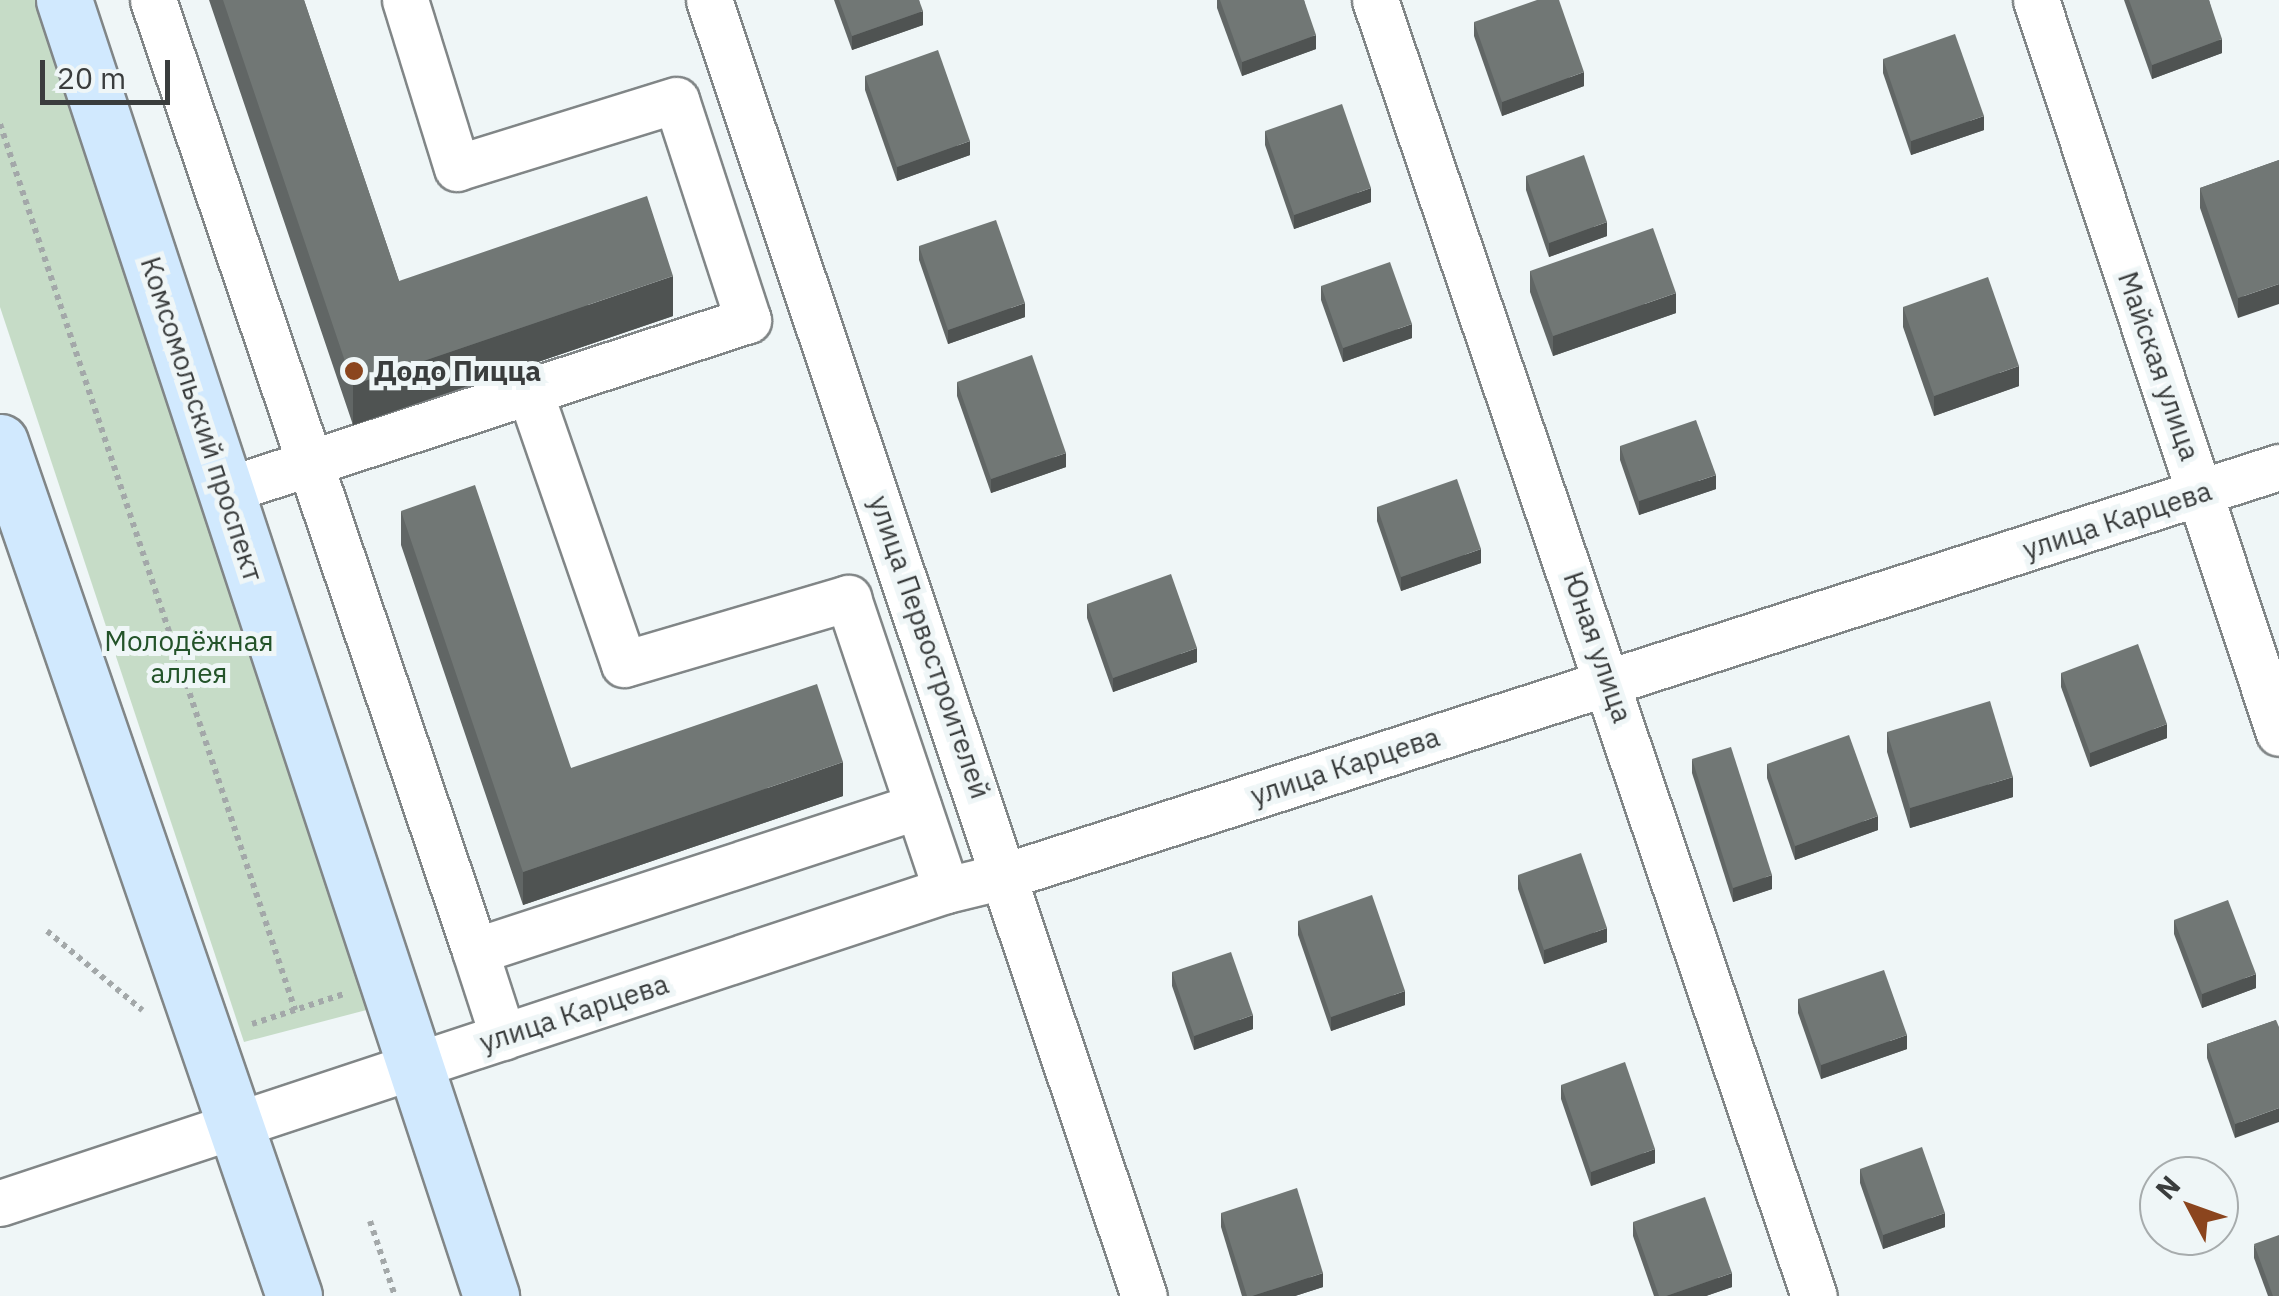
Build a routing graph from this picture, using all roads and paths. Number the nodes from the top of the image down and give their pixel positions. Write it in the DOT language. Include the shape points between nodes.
graph roads {
  1 [pos="64,0"];
  2 [pos="152,0"];
  3 [pos="404,0"];
  4 [pos="709,0"];
  5 [pos="1375,0"];
  6 [pos="2036,0"];
  7 [pos="0,124"];
  8 [pos="528,387"];
  9 [pos="0,442"];
  10 [pos="310,462"];
  11 [pos="2279,467"];
  12 [pos="227,490"];
  13 [pos="2202,494"];
  14 [pos="16,545"];
  15 [pos="1610,681"];
  16 [pos="2279,733"];
  17 [pos="918,806"];
  18 [pos="1008,876"];
  19 [pos="946,890"];
  20 [pos="48,932"];
  21 [pos="475,951"];
  22 [pos="355,990"];
  23 [pos="296,1010"];
  24 [pos="154,1024"];
  25 [pos="236,1030"];
  26 [pos="503,1036"];
  27 [pos="412,1067"];
  28 [pos="235,1124"];
  29 [pos="0,1203"];
  30 [pos="370,1221"];
  31 [pos="294,1296"];
  32 [pos="395,1296"];
  33 [pos="491,1296"];
  34 [pos="1144,1296"];
  35 [pos="1814,1296"];
  1 -- 12 [label="main road, Комсомольский проспект"];
  2 -- 10 [label="street"];
  3 -- 8 [label="street" via="458,168 676,100 748,320"];
  4 -- 18 [label="street, улица Первостроителей"];
  5 -- 15 [label="street, Юная улица"];
  6 -- 13 [label="street, Майская улица"];
  7 -- 23 [label="path"];
  8 -- 10 [label="street"];
  8 -- 17 [label="street" via="624,664 848,598"];
  9 -- 14 [label="main road"];
  10 -- 12 [label="street"];
  10 -- 21 [label="street"];
  11 -- 13 [label="street, улица Карцева"];
  12 -- 27 [label="main road, Комсомольский проспект"];
  13 -- 15 [label="street, улица Карцева"];
  13 -- 16 [label="street, Майская улица"];
  14 -- 28 [label="main road"];
  15 -- 18 [label="street, улица Карцева"];
  15 -- 35 [label="street, Юная улица"];
  17 -- 19 [label="street"];
  17 -- 21 [label="street"];
  18 -- 19 [label="street, улица Карцева"];
  18 -- 34 [label="street, улица Первостроителей"];
  19 -- 26 [label="street, улица Карцева"];
  20 -- 24 [label="path" via="132,998"];
  21 -- 26 [label="street"];
  22 -- 23 [label="path"];
  23 -- 25 [label="path"];
  26 -- 27 [label="street, улица Карцева"];
  27 -- 28 [label="street"];
  27 -- 33 [label="main road, Комсомольский проспект"];
  28 -- 29 [label="street"];
  28 -- 31 [label="main road"];
  30 -- 32 [label="path"];
}
